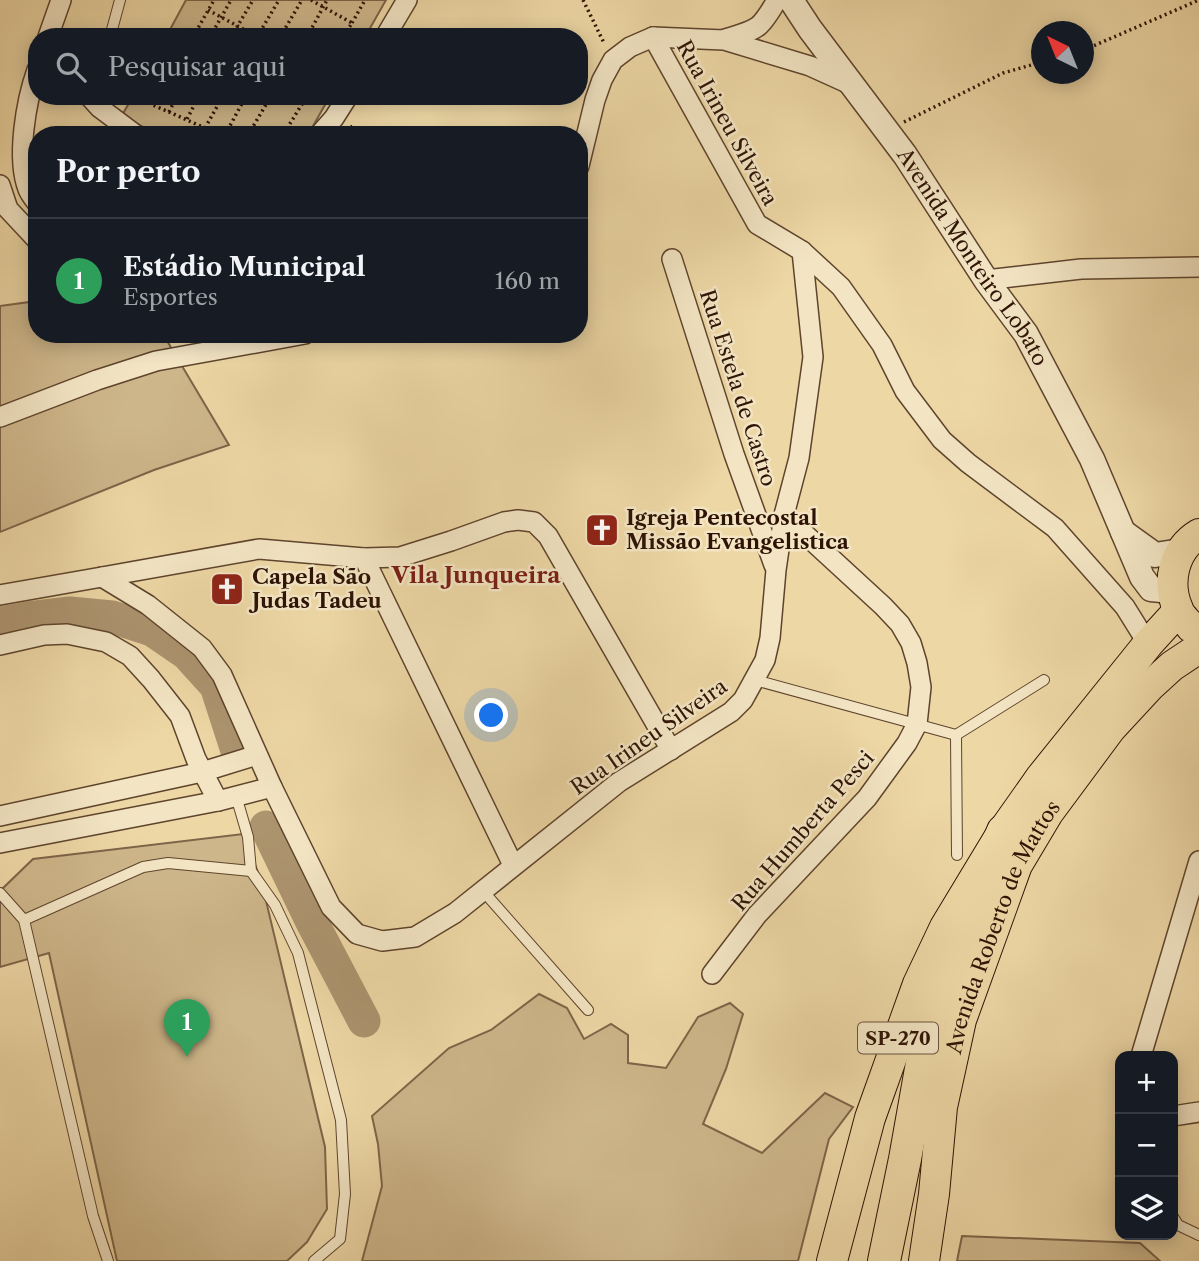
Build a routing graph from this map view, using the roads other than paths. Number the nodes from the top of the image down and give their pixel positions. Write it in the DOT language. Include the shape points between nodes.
graph roads {
  1 [pos="61,0"];
  2 [pos="120,0"];
  3 [pos="407,0"];
  4 [pos="776,0"];
  5 [pos="791,0"];
  6 [pos="51,28"];
  7 [pos="112,28"];
  8 [pos="390,28"];
  9 [pos="653,37"];
  10 [pos="724,40"];
  11 [pos="852,85"];
  12 [pos="28,102"];
  13 [pos="97,105"];
  14 [pos="342,105"];
  15 [pos="124,126"];
  16 [pos="327,126"];
  17 [pos="588,129"];
  18 [pos="0,185"];
  19 [pos="28,190"];
  20 [pos="28,230"];
  21 [pos="802,251"];
  22 [pos="672,259"];
  23 [pos="1199,267"];
  24 [pos="986,280"];
  25 [pos="255,343"];
  26 [pos="0,417"];
  27 [pos="784,515"];
  28 [pos="1122,532"];
  29 [pos="1190,543"];
  30 [pos="364,558"];
  31 [pos="776,569"];
  32 [pos="102,577"];
  33 [pos="0,595"];
  34 [pos="1183,612"];
  35 [pos="1148,644"];
  36 [pos="0,645"];
  37 [pos="1199,648"];
  38 [pos="755,680"];
  39 [pos="1044,680"];
  40 [pos="917,724"];
  41 [pos="956,734"];
  42 [pos="671,750"];
  43 [pos="257,755"];
  44 [pos="202,772"];
  45 [pos="272,787"];
  46 [pos="227,799"];
  47 [pos="0,816"];
  48 [pos="1003,831"];
  49 [pos="0,843"];
  50 [pos="957,855"];
  51 [pos="1199,862"];
  52 [pos="513,866"];
  53 [pos="251,871"];
  54 [pos="0,892"];
  55 [pos="484,892"];
  56 [pos="24,920"];
  57 [pos="712,974"];
  58 [pos="588,1010"];
  59 [pos="1141,1051"];
  60 [pos="1199,1112"];
  61 [pos="1178,1115"];
  62 [pos="1178,1225"];
  63 [pos="1199,1235"];
  64 [pos="108,1261"];
  65 [pos="314,1261"];
  66 [pos="832,1261"];
  67 [pos="884,1261"];
  68 [pos="924,1261"];
  1 -- 6 [label="street"];
  2 -- 7 [label="lane"];
  3 -- 8 [label="street"];
  4 -- 10 [label="street" via="760,26"];
  5 -- 11 [label="street, Avenida Monteiro Lobato"];
  9 -- 10 [label="street"];
  9 -- 17 [label="street" via="613,60 602,79"];
  9 -- 21 [label="street, Rua Irineu Silveira" via="757,224"];
  10 -- 11 [label="street" via="810,66"];
  11 -- 24 [label="street, Avenida Monteiro Lobato" via="905,155"];
  12 -- 19 [label="street" via="23,166"];
  13 -- 15 [label="street"];
  14 -- 16 [label="street"];
  18 -- 20 [label="street" via="8,209"];
  21 -- 27 [label="street, Rua Irineu Silveira" via="813,357 799,458"];
  21 -- 35 [label="street" via="841,287 882,345 905,391 942,440 1055,528 1125,607"];
  22 -- 31 [label="street, Rua Estela de Castro"];
  23 -- 24 [label="street" via="1081,269"];
  24 -- 28 [label="street, Avenida Monteiro Lobato" via="1026,334 1092,459"];
  25 -- 26 [label="street" via="156,361"];
  27 -- 31 [label="street, Rua Irineu Silveira"];
  27 -- 40 [label="street, Rua Humberta Pesci" via="900,624 918,663"];
  28 -- 29 [label="street" via="1155,555"];
  28 -- 34 [label="street, Avenida Monteiro Lobato" via="1151,589"];
  29 -- 34 [label="main road" via="1175,564 1172,578"];
  30 -- 32 [label="street" via="259,550"];
  30 -- 42 [label="street" via="400,557 504,522 534,522 548,536"];
  30 -- 52 [label="street"];
  31 -- 38 [label="street, Rua Irineu Silveira" via="770,638"];
  32 -- 33 [label="street"];
  32 -- 43 [label="street, Rua Irineu Silveira" via="148,605 202,648 222,675"];
  34 -- 35 [label="main road, SP-270"];
  35 -- 48 [label="main road, SP-270"];
  36 -- 44 [label="street" via="67,634 106,642 130,656 180,716"];
  37 -- 68 [label="main road, Avenida Roberto de Mattos / SP-270" via="1164,673 1111,728 1048,813 1017,865 961,1020 942,1107"];
  38 -- 40 [label="lane"];
  38 -- 42 [label="street, Rua Irineu Silveira" via="731,712"];
  39 -- 41 [label="lane"];
  40 -- 41 [label="lane"];
  40 -- 57 [label="street, Rua Humberta Pesci" via="867,798 757,915"];
  41 -- 50 [label="lane"];
  42 -- 52 [label="street, Rua Irineu Silveira" via="619,782"];
  43 -- 44 [label="street"];
  43 -- 45 [label="street, Rua Irineu Silveira"];
  44 -- 46 [label="street"];
  44 -- 47 [label="street"];
  45 -- 46 [label="street"];
  45 -- 55 [label="street, Rua Irineu Silveira" via="331,907 357,934 382,941 415,937"];
  46 -- 49 [label="street"];
  46 -- 53 [label="lane" via="248,837"];
  48 -- 66 [label="main road, Avenida Roberto de Mattos / SP-270" via="945,928 918,984 870,1118"];
  48 -- 67 [label="highway" via="930,1018"];
  51 -- 59 [label="street"];
  52 -- 55 [label="street, Rua Irineu Silveira"];
  53 -- 56 [label="lane" via="168,863 143,867"];
  53 -- 65 [label="lane" via="275,905 298,953 341,1120 345,1194 340,1239"];
  54 -- 56 [label="lane"];
  55 -- 58 [label="lane"];
  56 -- 64 [label="lane" via="93,1216"];
  60 -- 61 [label="street"];
  62 -- 63 [label="lane"];
}
